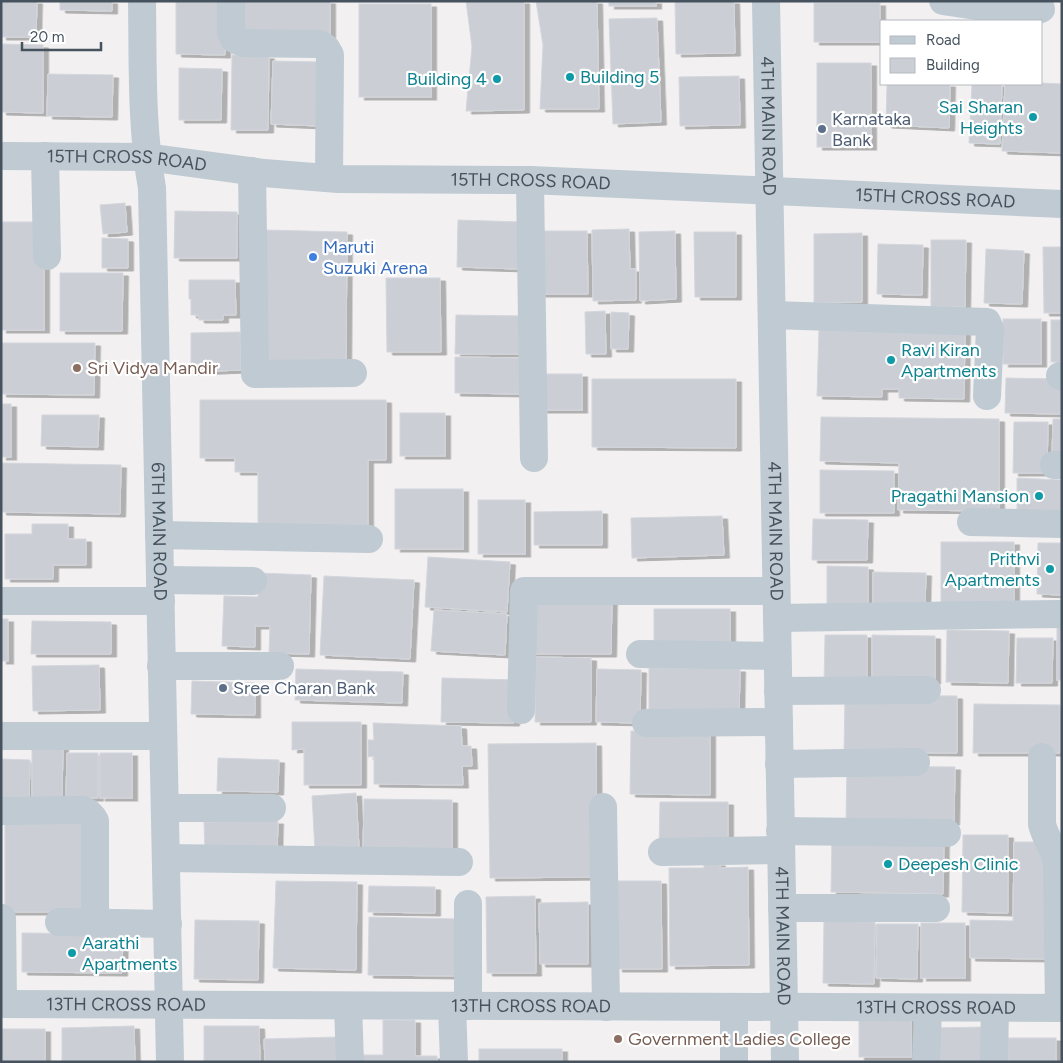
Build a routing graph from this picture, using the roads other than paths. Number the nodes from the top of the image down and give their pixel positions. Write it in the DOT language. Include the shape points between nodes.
graph roads {
  1 [pos="142,1"];
  2 [pos="231,1"];
  3 [pos="766,1"];
  4 [pos="943,1"];
  5 [pos="976,4"];
  6 [pos="1041,9"];
  7 [pos="342,79"];
  8 [pos="1,156"];
  9 [pos="45,156"];
  10 [pos="146,157"];
  11 [pos="252,171"];
  12 [pos="530,180"];
  13 [pos="336,183"];
  14 [pos="770,190"];
  15 [pos="1062,204"];
  16 [pos="47,256"];
  17 [pos="772,314"];
  18 [pos="353,373"];
  19 [pos="987,396"];
  20 [pos="534,458"];
  21 [pos="971,522"];
  22 [pos="1062,524"];
  23 [pos="159,535"];
  24 [pos="369,539"];
  25 [pos="253,581"];
  26 [pos="160,590"];
  27 [pos="776,590"];
  28 [pos="1,602"];
  29 [pos="1060,614"];
  30 [pos="777,618"];
  31 [pos="640,654"];
  32 [pos="777,656"];
  33 [pos="161,666"];
  34 [pos="280,666"];
  35 [pos="927,690"];
  36 [pos="778,691"];
  37 [pos="521,710"];
  38 [pos="779,722"];
  39 [pos="646,723"];
  40 [pos="1,736"];
  41 [pos="163,736"];
  42 [pos="1042,756"];
  43 [pos="916,762"];
  44 [pos="779,764"];
  45 [pos="603,807"];
  46 [pos="166,808"];
  47 [pos="272,808"];
  48 [pos="1,811"];
  49 [pos="947,833"];
  50 [pos="781,840"];
  51 [pos="662,852"];
  52 [pos="167,858"];
  53 [pos="459,862"];
  54 [pos="468,904"];
  55 [pos="782,908"];
  56 [pos="936,908"];
  57 [pos="2,918"];
  58 [pos="59,922"];
  59 [pos="95,923"];
  60 [pos="168,924"];
  61 [pos="2,1004"];
  62 [pos="170,1005"];
  63 [pos="348,1006"];
  64 [pos="460,1006"];
  65 [pos="606,1007"];
  66 [pos="734,1007"];
  67 [pos="783,1008"];
  68 [pos="928,1008"];
  69 [pos="995,1008"];
  70 [pos="1060,1008"];
  71 [pos="170,1062"];
  72 [pos="350,1062"];
  73 [pos="454,1062"];
  74 [pos="734,1062"];
  75 [pos="785,1062"];
  76 [pos="926,1062"];
  77 [pos="994,1062"];
  1 -- 10 [label="street, 6TH MAIN ROAD"];
  2 -- 13 [label="street" via="234,40 320,44 326,48 330,55 329,134"];
  3 -- 14 [label="street, 4TH MAIN ROAD"];
  4 -- 5 [label="street"];
  5 -- 6 [label="street"];
  7 -- 13 [label="street"];
  8 -- 9 [label="street, 15TH CROSS ROAD"];
  9 -- 10 [label="street, 15TH CROSS ROAD"];
  9 -- 16 [label="street"];
  10 -- 11 [label="street, 15TH CROSS ROAD"];
  10 -- 23 [label="street, 6TH MAIN ROAD" via="152,188"];
  11 -- 13 [label="street, 15TH CROSS ROAD"];
  11 -- 18 [label="street" via="255,374"];
  12 -- 13 [label="street, 15TH CROSS ROAD"];
  12 -- 14 [label="street, 15TH CROSS ROAD"];
  12 -- 20 [label="street"];
  14 -- 15 [label="street, 15TH CROSS ROAD"];
  14 -- 17 [label="street, 4TH MAIN ROAD"];
  17 -- 19 [label="street" via="987,322 990,330"];
  17 -- 27 [label="street, 4TH MAIN ROAD"];
  21 -- 22 [label="street"];
  23 -- 24 [label="street"];
  23 -- 26 [label="street, 6TH MAIN ROAD"];
  25 -- 26 [label="street"];
  26 -- 28 [label="street"];
  26 -- 33 [label="street, 6TH MAIN ROAD"];
  27 -- 30 [label="street, 4TH MAIN ROAD"];
  27 -- 37 [label="street" via="524,590"];
  29 -- 30 [label="street"];
  30 -- 32 [label="street, 4TH MAIN ROAD"];
  31 -- 32 [label="street"];
  32 -- 36 [label="street, 4TH MAIN ROAD"];
  33 -- 34 [label="street"];
  33 -- 41 [label="street, 6TH MAIN ROAD"];
  35 -- 36 [label="street"];
  36 -- 38 [label="street, 4TH MAIN ROAD"];
  38 -- 39 [label="street"];
  38 -- 44 [label="street, 4TH MAIN ROAD"];
  40 -- 41 [label="street"];
  41 -- 46 [label="street, 6TH MAIN ROAD"];
  42 -- 70 [label="street" via="1042,824 1057,863"];
  43 -- 44 [label="street"];
  44 -- 50 [label="street, 4TH MAIN ROAD"];
  45 -- 65 [label="street"];
  46 -- 47 [label="street"];
  46 -- 52 [label="street, 6TH MAIN ROAD"];
  48 -- 59 [label="street" via="83,810 93,816"];
  49 -- 50 [label="street"];
  50 -- 51 [label="street"];
  50 -- 55 [label="street, 4TH MAIN ROAD"];
  52 -- 53 [label="street"];
  52 -- 60 [label="street, 6TH MAIN ROAD"];
  54 -- 64 [label="street"];
  55 -- 56 [label="street"];
  55 -- 67 [label="street, 4TH MAIN ROAD"];
  57 -- 61 [label="street"];
  58 -- 59 [label="street"];
  59 -- 60 [label="street"];
  60 -- 62 [label="street, 6TH MAIN ROAD"];
  61 -- 62 [label="street, 13TH CROSS ROAD"];
  62 -- 63 [label="street, 13TH CROSS ROAD"];
  62 -- 71 [label="street, 6TH MAIN ROAD"];
  63 -- 64 [label="street, 13TH CROSS ROAD"];
  63 -- 72 [label="street"];
  64 -- 65 [label="street, 13TH CROSS ROAD"];
  64 -- 73 [label="street"];
  65 -- 66 [label="street, 13TH CROSS ROAD"];
  66 -- 67 [label="street, 13TH CROSS ROAD"];
  66 -- 74 [label="street"];
  67 -- 68 [label="street, 13TH CROSS ROAD"];
  67 -- 75 [label="street, 4TH MAIN ROAD"];
  68 -- 69 [label="street, 13TH CROSS ROAD"];
  68 -- 76 [label="street"];
  69 -- 70 [label="street, 13TH CROSS ROAD"];
  69 -- 77 [label="street"];
}
